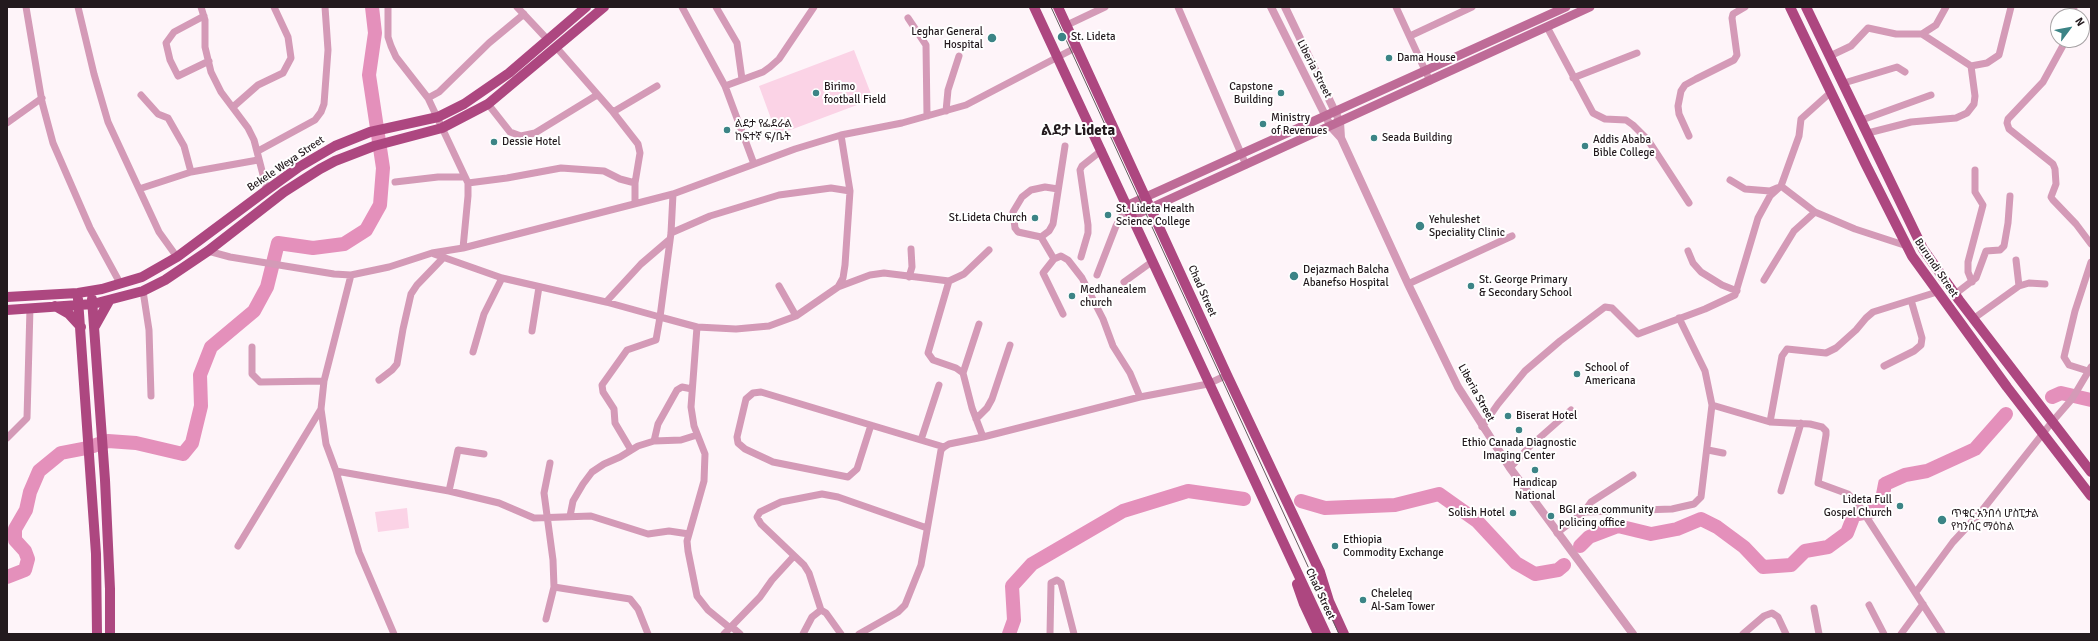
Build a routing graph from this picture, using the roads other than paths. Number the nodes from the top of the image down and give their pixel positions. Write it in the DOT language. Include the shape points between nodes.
graph roads {
  1 [pos="26,7"];
  2 [pos="78,7"];
  3 [pos="201,7"];
  4 [pos="274,7"];
  5 [pos="326,7"];
  6 [pos="388,7"];
  7 [pos="517,7"];
  8 [pos="586,7"];
  9 [pos="604,7"];
  10 [pos="682,7"];
  11 [pos="716,7"];
  12 [pos="814,7"];
  13 [pos="1034,7"];
  14 [pos="1058,7"];
  15 [pos="1105,7"];
  16 [pos="1178,7"];
  17 [pos="1271,7"];
  18 [pos="1285,7"];
  19 [pos="1396,7"];
  20 [pos="1472,7"];
  21 [pos="1590,7"];
  22 [pos="1745,7"];
  23 [pos="1790,7"];
  24 [pos="1806,7"];
  25 [pos="1946,7"];
  26 [pos="2011,7"];
  27 [pos="1559,9"];
  28 [pos="524,14"];
  29 [pos="204,16"];
  30 [pos="908,18"];
  31 [pos="1562,20"];
  32 [pos="1067,25"];
  33 [pos="1547,27"];
  34 [pos="1922,34"];
  35 [pos="1410,36"];
  36 [pos="547,39"];
  37 [pos="556,47"];
  38 [pos="1077,47"];
  39 [pos="2062,48"];
  40 [pos="1637,53"];
  41 [pos="959,56"];
  42 [pos="1830,56"];
  43 [pos="1057,57"];
  44 [pos="209,61"];
  45 [pos="1971,66"];
  46 [pos="1426,71"];
  47 [pos="1905,72"];
  48 [pos="1573,78"];
  49 [pos="742,79"];
  50 [pos="1430,81"];
  51 [pos="1844,83"];
  52 [pos="656,86"];
  53 [pos="725,86"];
  54 [pos="1831,92"];
  55 [pos="140,95"];
  56 [pos="597,95"];
  57 [pos="1931,95"];
  58 [pos="42,98"];
  59 [pos="428,98"];
  60 [pos="488,104"];
  61 [pos="233,107"];
  62 [pos="946,111"];
  63 [pos="613,112"];
  64 [pos="1335,112"];
  65 [pos="927,116"];
  66 [pos="1325,116"];
  67 [pos="438,117"];
  68 [pos="1862,120"];
  69 [pos="1340,122"];
  70 [pos="7,123"];
  71 [pos="1331,127"];
  72 [pos="442,128"];
  73 [pos="1868,133"];
  74 [pos="841,135"];
  75 [pos="1689,136"];
  76 [pos="1341,138"];
  77 [pos="1065,146"];
  78 [pos="1102,150"];
  79 [pos="258,151"];
  80 [pos="1242,154"];
  81 [pos="1878,157"];
  82 [pos="258,160"];
  83 [pos="1865,163"];
  84 [pos="754,164"];
  85 [pos="1246,165"];
  86 [pos="1975,170"];
  87 [pos="191,172"];
  88 [pos="467,180"];
  89 [pos="1730,180"];
  90 [pos="395,182"];
  91 [pos="635,183"];
  92 [pos="1781,186"];
  93 [pos="139,189"];
  94 [pos="1058,189"];
  95 [pos="267,190"];
  96 [pos="850,191"];
  97 [pos="673,194"];
  98 [pos="2010,196"];
  99 [pos="1147,197"];
  100 [pos="635,203"];
  101 [pos="1689,203"];
  102 [pos="1152,207"];
  103 [pos="1128,211"];
  104 [pos="1815,212"];
  105 [pos="670,236"];
  106 [pos="1512,236"];
  107 [pos="1041,237"];
  108 [pos="2090,239"];
  109 [pos="1906,246"];
  110 [pos="463,248"];
  111 [pos="911,249"];
  112 [pos="1923,249"];
  113 [pos="989,250"];
  114 [pos="208,251"];
  115 [pos="1688,251"];
  116 [pos="432,253"];
  117 [pos="177,256"];
  118 [pos="1912,256"];
  119 [pos="444,257"];
  120 [pos="1081,257"];
  121 [pos="1054,259"];
  122 [pos="2016,260"];
  123 [pos="1153,261"];
  124 [pos="2091,262"];
  125 [pos="1097,274"];
  126 [pos="351,275"];
  127 [pos="909,277"];
  128 [pos="502,278"];
  129 [pos="1764,280"];
  130 [pos="950,281"];
  131 [pos="1124,282"];
  132 [pos="1972,282"];
  133 [pos="120,283"];
  134 [pos="1408,284"];
  135 [pos="2045,284"];
  136 [pos="779,286"];
  137 [pos="2020,286"];
  138 [pos="539,287"];
  139 [pos="838,287"];
  140 [pos="91,291"];
  141 [pos="143,291"];
  142 [pos="1737,291"];
  143 [pos="1937,292"];
  144 [pos="78,293"];
  145 [pos="1955,294"];
  146 [pos="7,297"];
  147 [pos="1911,300"];
  148 [pos="108,301"];
  149 [pos="606,302"];
  150 [pos="93,304"];
  151 [pos="79,305"];
  152 [pos="55,306"];
  153 [pos="30,308"];
  154 [pos="7,310"];
  155 [pos="1063,314"];
  156 [pos="796,316"];
  157 [pos="660,317"];
  158 [pos="1680,318"];
  159 [pos="1974,319"];
  160 [pos="980,324"];
  161 [pos="697,326"];
  162 [pos="82,327"];
  163 [pos="94,328"];
  164 [pos="532,331"];
  165 [pos="1990,340"];
  166 [pos="1010,345"];
  167 [pos="252,347"];
  168 [pos="1979,349"];
  169 [pos="473,352"];
  170 [pos="1884,366"];
  171 [pos="2090,369"];
  172 [pos="963,373"];
  173 [pos="1227,375"];
  174 [pos="379,380"];
  175 [pos="324,381"];
  176 [pos="1208,384"];
  177 [pos="939,385"];
  178 [pos="692,389"];
  179 [pos="151,396"];
  180 [pos="1140,397"];
  181 [pos="1712,405"];
  182 [pos="321,409"];
  183 [pos="1571,410"];
  184 [pos="976,419"];
  185 [pos="1770,422"];
  186 [pos="2052,422"];
  187 [pos="1801,423"];
  188 [pos="871,425"];
  189 [pos="1482,427"];
  190 [pos="2044,433"];
  191 [pos="697,436"];
  192 [pos="983,437"];
  193 [pos="7,438"];
  194 [pos="921,440"];
  195 [pos="654,441"];
  196 [pos="944,447"];
  197 [pos="631,450"];
  198 [pos="1708,450"];
  199 [pos="1723,453"];
  200 [pos="484,454"];
  201 [pos="550,463"];
  202 [pos="1510,468"];
  203 [pos="2090,468"];
  204 [pos="336,471"];
  205 [pos="1633,475"];
  206 [pos="2076,477"];
  207 [pos="449,491"];
  208 [pos="1781,491"];
  209 [pos="2091,496"];
  210 [pos="1584,512"];
  211 [pos="570,516"];
  212 [pos="546,518"];
  213 [pos="928,528"];
  214 [pos="1557,533"];
  215 [pos="689,534"];
  216 [pos="238,546"];
  217 [pos="794,556"];
  218 [pos="1293,564"];
  219 [pos="1325,585"];
  220 [pos="554,587"];
  221 [pos="1916,592"];
  222 [pos="1923,604"];
  223 [pos="1869,605"];
  224 [pos="1814,608"];
  225 [pos="821,610"];
  226 [pos="546,620"];
  227 [pos="731,627"];
  228 [pos="97,634"];
  229 [pos="110,634"];
  230 [pos="394,634"];
  231 [pos="648,634"];
  232 [pos="724,634"];
  233 [pos="740,634"];
  234 [pos="802,634"];
  235 [pos="841,634"];
  236 [pos="859,634"];
  237 [pos="1050,634"];
  238 [pos="1074,634"];
  239 [pos="1318,634"];
  240 [pos="1326,634"];
  241 [pos="1344,634"];
  242 [pos="1350,634"];
  243 [pos="1633,634"];
  244 [pos="1743,634"];
  245 [pos="1786,634"];
  246 [pos="1819,634"];
  247 [pos="1884,634"];
  248 [pos="1901,634"];
  249 [pos="1942,634"];
  1 -- 58 [label="street"];
  2 -- 93 [label="street" via="108,122"];
  3 -- 29 [label="street"];
  4 -- 61 [label="street" via="288,38 291,58 283,73 250,91"];
  5 -- 79 [label="street" via="328,50 324,104 321,112 315,120"];
  6 -- 59 [label="street" via="388,37 391,46 396,57"];
  7 -- 28 [label="street"];
  8 -- 36 [label="main road, Bekele Weya Street"];
  9 -- 37 [label="main road"];
  10 -- 53 [label="street"];
  11 -- 49 [label="street" via="737,43"];
  12 -- 49 [label="street" via="770,67 764,72"];
  13 -- 43 [label="main road, Chad Street"];
  14 -- 32 [label="main road, Chad Street"];
  15 -- 32 [label="street"];
  16 -- 80 [label="street"];
  17 -- 66 [label="street, Liberia Street"];
  18 -- 64 [label="street, Liberia Street"];
  19 -- 35 [label="street"];
  20 -- 35 [label="street"];
  21 -- 31 [label="main road"];
  22 -- 75 [label="street" via="1733,14 1732,18 1737,54 1734,60 1696,78 1681,91 1679,114"];
  23 -- 54 [label="main road, Burundi Street"];
  24 -- 42 [label="main road, Burundi Street"];
  25 -- 34 [label="street" via="1936,25"];
  26 -- 45 [label="street" via="1999,55 1987,63"];
  27 -- 31 [label="street"];
  27 -- 46 [label="main road"];
  28 -- 36 [label="street"];
  28 -- 59 [label="street" via="489,43 439,92"];
  29 -- 44 [label="street" via="205,48"];
  29 -- 44 [label="street" via="174,32 166,43 170,60 178,76"];
  30 -- 65 [label="street" via="926,45"];
  31 -- 33 [label="main road"];
  32 -- 38 [label="main road, Chad Street"];
  33 -- 48 [label="street"];
  33 -- 50 [label="main road"];
  34 -- 42 [label="street" via="1896,34 1868,28 1851,46"];
  34 -- 45 [label="street"];
  35 -- 46 [label="street"];
  36 -- 67 [label="main road, Bekele Weya Street" via="482,93"];
  37 -- 56 [label="street"];
  37 -- 60 [label="main road"];
  38 -- 43 [label="street"];
  38 -- 99 [label="main road, Chad Street"];
  39 -- 108 [label="street" via="2043,82 2007,123 2010,129 2053,164 2056,184 2052,200"];
  40 -- 48 [label="street"];
  41 -- 62 [label="street" via="948,90"];
  42 -- 51 [label="main road, Burundi Street"];
  43 -- 62 [label="street" via="973,102"];
  43 -- 78 [label="main road, Chad Street"];
  44 -- 61 [label="street" via="221,92"];
  45 -- 73 [label="street" via="1975,96 1974,104 1967,113 1956,118 1911,122"];
  46 -- 50 [label="street"];
  46 -- 64 [label="main road"];
  47 -- 51 [label="street" via="1897,66"];
  48 -- 101 [label="street" via="1593,113 1599,117 1626,120 1648,140"];
  49 -- 53 [label="street"];
  50 -- 69 [label="main road"];
  51 -- 68 [label="main road, Burundi Street"];
  52 -- 63 [label="street"];
  53 -- 84 [label="street"];
  54 -- 83 [label="main road, Burundi Street"];
  54 -- 92 [label="street" via="1801,119 1799,136"];
  55 -- 87 [label="street" via="158,114 168,118 184,146"];
  56 -- 60 [label="street" via="535,133 521,136 510,132"];
  56 -- 63 [label="street"];
  57 -- 68 [label="street"];
  58 -- 70 [label="street"];
  58 -- 133 [label="street" via="53,143 90,228"];
  59 -- 67 [label="street"];
  60 -- 72 [label="main road"];
  61 -- 79 [label="street" via="248,128"];
  62 -- 65 [label="street"];
  63 -- 91 [label="street" via="638,144 640,153"];
  64 -- 66 [label="main road"];
  64 -- 69 [label="street, Liberia Street"];
  65 -- 74 [label="street"];
  66 -- 71 [label="street, Liberia Street"];
  66 -- 80 [label="main road"];
  67 -- 72 [label="street"];
  67 -- 95 [label="main road, Bekele Weya Street" via="374,131 335,146"];
  68 -- 73 [label="main road, Burundi Street"];
  69 -- 71 [label="main road"];
  69 -- 76 [label="street, Liberia Street"];
  71 -- 76 [label="street, Liberia Street"];
  71 -- 85 [label="main road"];
  72 -- 88 [label="street"];
  72 -- 114 [label="main road" via="378,145 335,161 303,179"];
  73 -- 81 [label="main road, Burundi Street"];
  74 -- 84 [label="street"];
  74 -- 96 [label="street"];
  76 -- 134 [label="street, Liberia Street"];
  77 -- 94 [label="street"];
  78 -- 103 [label="main road, Chad Street"];
  78 -- 120 [label="street" via="1080,170 1088,225"];
  79 -- 82 [label="street"];
  80 -- 85 [label="street"];
  80 -- 99 [label="main road"];
  81 -- 83 [label="main road"];
  81 -- 112 [label="main road, Burundi Street"];
  82 -- 87 [label="street"];
  82 -- 95 [label="street"];
  83 -- 109 [label="main road, Burundi Street"];
  84 -- 97 [label="street"];
  85 -- 102 [label="main road"];
  86 -- 132 [label="street" via="1975,192 1984,204 1968,262"];
  87 -- 93 [label="street"];
  88 -- 90 [label="street" via="438,177"];
  88 -- 91 [label="street" via="507,178 561,168 604,171 620,180"];
  88 -- 110 [label="street"];
  89 -- 92 [label="street" via="1745,189 1760,191 1770,191"];
  91 -- 100 [label="street"];
  92 -- 104 [label="street"];
  92 -- 142 [label="street" via="1770,196 1758,218"];
  93 -- 117 [label="street" via="159,232"];
  94 -- 107 [label="street" via="1053,224"];
  94 -- 107 [label="street" via="1044,187 1031,190 1022,197 1013,212 1018,232"];
  95 -- 117 [label="main road, Bekele Weya Street"];
  96 -- 105 [label="street" via="831,188 779,195 710,216"];
  96 -- 139 [label="street" via="845,265 843,278"];
  97 -- 100 [label="street"];
  97 -- 105 [label="street"];
  98 -- 132 [label="street" via="2004,246 2000,250 1986,251 1978,275"];
  99 -- 102 [label="main road, Chad Street"];
  99 -- 103 [label="main road"];
  100 -- 110 [label="street"];
  102 -- 103 [label="main road"];
  102 -- 173 [label="main road, Chad Street"];
  103 -- 123 [label="main road, Chad Street"];
  103 -- 125 [label="street" via="1116,226"];
  104 -- 109 [label="street" via="1861,232"];
  104 -- 129 [label="street" via="1794,231"];
  105 -- 149 [label="street"];
  105 -- 157 [label="street"];
  106 -- 134 [label="street"];
  107 -- 121 [label="street"];
  109 -- 118 [label="main road, Burundi Street"];
  110 -- 116 [label="street"];
  111 -- 127 [label="street" via="912,268"];
  112 -- 118 [label="main road"];
  112 -- 145 [label="main road, Burundi Street"];
  113 -- 130 [label="street" via="964,274"];
  114 -- 126 [label="street" via="230,257"];
  114 -- 141 [label="main road" via="165,280"];
  115 -- 142 [label="street" via="1693,263 1701,272"];
  116 -- 119 [label="street"];
  116 -- 126 [label="street" via="389,267"];
  117 -- 133 [label="main road, Bekele Weya Street" via="142,277"];
  118 -- 143 [label="main road, Burundi Street"];
  119 -- 128 [label="street"];
  119 -- 174 [label="street" via="411,294 397,364"];
  121 -- 155 [label="street" via="1043,273"];
  121 -- 180 [label="street" via="1064,257 1082,278"];
  122 -- 137 [label="street"];
  123 -- 131 [label="street"];
  123 -- 176 [label="main road, Chad Street"];
  124 -- 171 [label="street" via="2064,357 2069,365"];
  126 -- 175 [label="street"];
  127 -- 130 [label="street"];
  127 -- 139 [label="street" via="877,274"];
  128 -- 138 [label="street"];
  128 -- 169 [label="street" via="484,314"];
  130 -- 172 [label="street" via="928,353 933,360"];
  132 -- 145 [label="street"];
  133 -- 140 [label="main road, Bekele Weya Street"];
  134 -- 189 [label="street, Liberia Street" via="1458,387"];
  135 -- 137 [label="street" via="2029,283"];
  136 -- 156 [label="street"];
  137 -- 159 [label="street"];
  138 -- 149 [label="street"];
  138 -- 164 [label="street"];
  139 -- 156 [label="street"];
  140 -- 144 [label="main road, Bekele Weya Street"];
  140 -- 150 [label="main road"];
  141 -- 148 [label="main road"];
  141 -- 179 [label="street" via="149,330"];
  142 -- 158 [label="street" via="1730,298"];
  143 -- 147 [label="street"];
  143 -- 168 [label="main road, Burundi Street"];
  144 -- 146 [label="main road, Bekele Weya Street"];
  144 -- 151 [label="main road"];
  145 -- 159 [label="main road, Burundi Street"];
  147 -- 170 [label="street" via="1922,338 1921,345"];
  147 -- 185 [label="street" via="1873,312 1836,348 1826,353 1792,348 1783,352"];
  148 -- 150 [label="main road"];
  148 -- 163 [label="main road"];
  149 -- 157 [label="street"];
  150 -- 151 [label="main road"];
  150 -- 163 [label="main road"];
  151 -- 152 [label="main road"];
  151 -- 162 [label="main road"];
  152 -- 153 [label="main road"];
  152 -- 162 [label="main road" via="69,314"];
  153 -- 154 [label="main road"];
  153 -- 193 [label="street" via="27,418"];
  156 -- 161 [label="street" via="769,326 736,329"];
  157 -- 161 [label="street"];
  157 -- 197 [label="street" via="656,340 627,350 602,385 603,392 614,409 615,423"];
  158 -- 181 [label="street" via="1705,371"];
  158 -- 189 [label="street" via="1638,334 1612,308 1605,307 1554,345 1526,370"];
  159 -- 165 [label="main road, Burundi Street"];
  160 -- 172 [label="street"];
  161 -- 178 [label="street"];
  162 -- 228 [label="main road" via="97,584"];
  163 -- 229 [label="main road" via="103,450"];
  165 -- 168 [label="main road"];
  165 -- 186 [label="main road, Burundi Street"];
  166 -- 184 [label="street" via="992,400"];
  167 -- 175 [label="street" via="252,374 260,382"];
  168 -- 190 [label="main road, Burundi Street"];
  171 -- 186 [label="street" via="2072,399"];
  172 -- 184 [label="street"];
  173 -- 176 [label="street"];
  173 -- 219 [label="main road, Chad Street"];
  175 -- 182 [label="street"];
  176 -- 180 [label="street"];
  176 -- 218 [label="main road, Chad Street"];
  177 -- 194 [label="street"];
  178 -- 191 [label="street" via="691,407"];
  178 -- 195 [label="street" via="682,387 677,390 658,424"];
  180 -- 192 [label="street"];
  181 -- 185 [label="street"];
  181 -- 198 [label="street"];
  182 -- 204 [label="street" via="326,444"];
  182 -- 216 [label="street"];
  183 -- 202 [label="street" via="1528,448"];
  184 -- 192 [label="street"];
  185 -- 187 [label="street"];
  186 -- 190 [label="street"];
  186 -- 203 [label="main road, Burundi Street"];
  187 -- 208 [label="street"];
  187 -- 221 [label="street" via="1817,426 1826,431 1818,483 1848,494 1858,504"];
  188 -- 188 [label="street" via="761,392 753,393 746,399 737,438 738,443 745,449 773,462 848,478 857,470"];
  188 -- 194 [label="street"];
  189 -- 202 [label="street, Liberia Street"];
  190 -- 206 [label="main road, Burundi Street"];
  190 -- 221 [label="street" via="1980,513 1953,542"];
  191 -- 195 [label="street" via="681,440"];
  191 -- 215 [label="street" via="704,449 704,481"];
  192 -- 196 [label="street"];
  194 -- 196 [label="street"];
  195 -- 197 [label="street"];
  196 -- 213 [label="street" via="941,450"];
  197 -- 211 [label="street" via="592,472 573,501"];
  198 -- 199 [label="street"];
  198 -- 210 [label="street" via="1702,497 1694,504 1682,508 1657,510"];
  200 -- 207 [label="street" via="458,450"];
  201 -- 212 [label="street" via="544,492"];
  202 -- 214 [label="street, Liberia Street"];
  203 -- 206 [label="street"];
  204 -- 207 [label="street"];
  204 -- 230 [label="street" via="359,552"];
  205 -- 210 [label="street" via="1597,498"];
  206 -- 209 [label="main road, Burundi Street"];
  207 -- 212 [label="street" via="499,503 534,518"];
  210 -- 214 [label="street"];
  211 -- 212 [label="street"];
  211 -- 215 [label="street" via="596,516 648,534 669,531"];
  212 -- 220 [label="street" via="553,560"];
  213 -- 217 [label="street" via="838,496 811,495 781,502 757,514 761,524"];
  213 -- 236 [label="street" via="921,565 903,609"];
  214 -- 243 [label="street, Liberia Street"];
  215 -- 227 [label="street" via="688,551 697,596 708,610"];
  217 -- 225 [label="street" via="804,564 809,573"];
  217 -- 227 [label="street"];
  218 -- 239 [label="main road, Chad Street" via="1298,590"];
  218 -- 240 [label="main road, Chad Street"];
  219 -- 241 [label="main road, Chad Street" via="1329,601"];
  219 -- 242 [label="main road, Chad Street"];
  220 -- 226 [label="street"];
  220 -- 231 [label="street" via="630,599 638,609"];
  221 -- 222 [label="street"];
  222 -- 248 [label="street"];
  222 -- 249 [label="street"];
  223 -- 247 [label="street"];
  224 -- 246 [label="street"];
  225 -- 234 [label="street" via="812,617"];
  225 -- 235 [label="street"];
  227 -- 232 [label="street"];
  227 -- 233 [label="street"];
  237 -- 238 [label="street" via="1051,583 1056,580 1061,583"];
  244 -- 245 [label="street" via="1764,616 1772,613 1778,617"];
}
